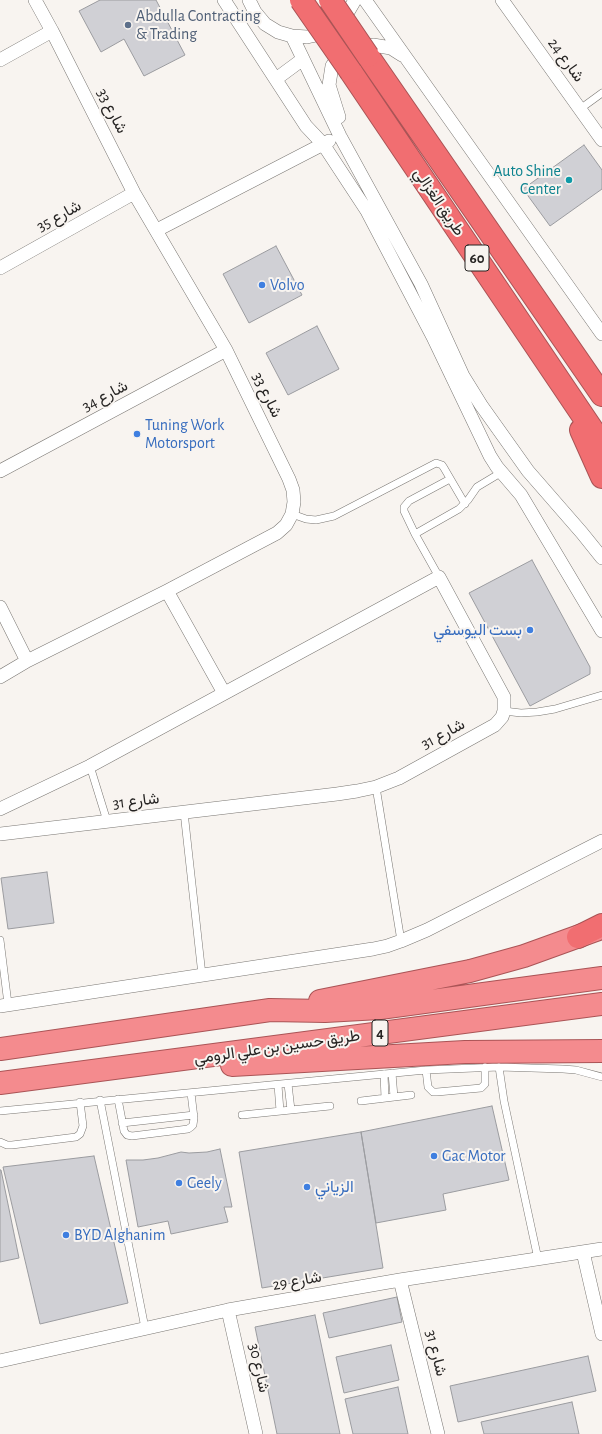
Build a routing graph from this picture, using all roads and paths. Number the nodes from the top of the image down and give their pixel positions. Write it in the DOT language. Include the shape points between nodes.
graph roads {
  1 [pos="35,0"];
  2 [pos="224,0"];
  3 [pos="249,0"];
  4 [pos="301,0"];
  5 [pos="330,0"];
  6 [pos="355,0"];
  7 [pos="365,0"];
  8 [pos="502,0"];
  9 [pos="52,31"];
  10 [pos="292,36"];
  11 [pos="405,57"];
  12 [pos="303,59"];
  13 [pos="0,60"];
  14 [pos="276,79"];
  15 [pos="602,93"];
  16 [pos="580,109"];
  17 [pos="340,136"];
  18 [pos="602,140"];
  19 [pos="323,144"];
  20 [pos="134,193"];
  21 [pos="157,230"];
  22 [pos="0,268"];
  23 [pos="602,334"];
  24 [pos="226,350"];
  25 [pos="557,376"];
  26 [pos="602,394"];
  27 [pos="602,444"];
  28 [pos="0,471"];
  29 [pos="502,472"];
  30 [pos="602,477"];
  31 [pos="450,479"];
  32 [pos="465,504"];
  33 [pos="292,514"];
  34 [pos="415,534"];
  35 [pos="602,558"];
  36 [pos="439,577"];
  37 [pos="167,590"];
  38 [pos="0,608"];
  39 [pos="602,631"];
  40 [pos="27,661"];
  41 [pos="0,677"];
  42 [pos="224,694"];
  43 [pos="602,695"];
  44 [pos="504,711"];
  45 [pos="90,766"];
  46 [pos="376,787"];
  47 [pos="0,809"];
  48 [pos="184,812"];
  49 [pos="107,821"];
  50 [pos="0,834"];
  51 [pos="602,841"];
  52 [pos="602,925"];
  53 [pos="602,928"];
  54 [pos="602,932"];
  55 [pos="578,937"];
  56 [pos="0,940"];
  57 [pos="401,942"];
  58 [pos="202,975"];
  59 [pos="602,978"];
  60 [pos="602,1004"];
  61 [pos="4,1005"];
  62 [pos="270,1010"];
  63 [pos="0,1049"];
  64 [pos="602,1051"];
  65 [pos="157,1062"];
  66 [pos="486,1067"];
  67 [pos="499,1067"];
  68 [pos="426,1070"];
  69 [pos="392,1073"];
  70 [pos="384,1074"];
  71 [pos="602,1077"];
  72 [pos="0,1083"];
  73 [pos="288,1084"];
  74 [pos="278,1085"];
  75 [pos="191,1093"];
  76 [pos="411,1095"];
  77 [pos="394,1097"];
  78 [pos="385,1098"];
  79 [pos="118,1099"];
  80 [pos="100,1100"];
  81 [pos="361,1101"];
  82 [pos="80,1102"];
  83 [pos="330,1106"];
  84 [pos="291,1110"];
  85 [pos="0,1111"];
  86 [pos="280,1111"];
  87 [pos="194,1115"];
  88 [pos="242,1115"];
  89 [pos="122,1123"];
  90 [pos="0,1142"];
  91 [pos="602,1249"];
  92 [pos="583,1252"];
  93 [pos="538,1259"];
  94 [pos="400,1280"];
  95 [pos="228,1310"];
  96 [pos="145,1328"];
  97 [pos="602,1334"];
  98 [pos="0,1361"];
  99 [pos="256,1434"];
  100 [pos="438,1434"];
  1 -- 9 [label="street, شارع 33"];
  2 -- 14 [label="street"];
  3 -- 10 [label="street" via="265,24 278,32"];
  4 -- 25 [label="highway, طريق الغزالي / 60, bridge"];
  5 -- 26 [label="highway, طريق الغزالي / 60, bridge"];
  6 -- 10 [label="street" via="346,17 334,27 321,34 307,37"];
  7 -- 11 [label="street"];
  8 -- 16 [label="street, شارع 24"];
  9 -- 13 [label="street"];
  9 -- 20 [label="street, شارع 33"];
  10 -- 12 [label="street"];
  11 -- 17 [label="street" via="391,48 373,45 349,50 335,60 329,85 341,124"];
  11 -- 23 [label="street"];
  12 -- 14 [label="street"];
  12 -- 17 [label="street"];
  14 -- 19 [label="street" via="306,126"];
  15 -- 16 [label="lane"];
  16 -- 18 [label="street, شارع 24"];
  17 -- 19 [label="street"];
  17 -- 35 [label="street" via="421,284 463,376 481,405 528,471"];
  19 -- 21 [label="street"];
  19 -- 29 [label="street" via="367,211 433,337 490,456"];
  20 -- 21 [label="street, شارع 33"];
  20 -- 22 [label="street, شارع 35"];
  21 -- 24 [label="street, شارع 33"];
  24 -- 28 [label="street, شارع 34"];
  24 -- 33 [label="street, شارع 33" via="289,479 293,490"];
  25 -- 27 [label="highway, طريق الغزالي / 60"];
  25 -- 30 [label="highway"];
  29 -- 32 [label="lane" via="478,487"];
  29 -- 39 [label="street" via="521,495"];
  31 -- 32 [label="lane"];
  31 -- 33 [label="lane" via="442,465 436,463 334,516 316,520"];
  31 -- 34 [label="lane" via="404,507 405,515"];
  32 -- 34 [label="lane"];
  33 -- 37 [label="street" via="286,525 277,533"];
  34 -- 36 [label="lane"];
  36 -- 42 [label="street"];
  36 -- 44 [label="street" via="502,691"];
  37 -- 40 [label="street"];
  37 -- 42 [label="street"];
  38 -- 40 [label="street"];
  40 -- 41 [label="street"];
  42 -- 45 [label="street"];
  43 -- 44 [label="lane" via="537,712"];
  44 -- 46 [label="street, شارع 31" via="499,721 491,728 399,778"];
  45 -- 47 [label="street"];
  45 -- 49 [label="lane"];
  46 -- 48 [label="street, شارع 31" via="357,792"];
  46 -- 57 [label="lane"];
  48 -- 49 [label="street, شارع 31"];
  48 -- 58 [label="lane"];
  49 -- 50 [label="street, شارع 31"];
  51 -- 57 [label="street"];
  52 -- 55 [label="highway"];
  53 -- 55 [label="highway"];
  54 -- 55 [label="highway"];
  55 -- 62 [label="highway" via="470,971"];
  56 -- 61 [label="lane"];
  57 -- 58 [label="street" via="373,949"];
  58 -- 61 [label="street"];
  59 -- 62 [label="highway, طريق حسين بن علي الرومي / 4" via="380,1008"];
  60 -- 65 [label="highway, طريق حسين بن علي الرومي / 4"];
  62 -- 63 [label="highway, طريق حسين بن علي الرومي / 4"];
  64 -- 65 [label="highway" via="465,1052 248,1065"];
  65 -- 72 [label="highway, طريق حسين بن علي الرومي / 4"];
  66 -- 67 [label="lane"];
  66 -- 68 [label="lane"];
  66 -- 68 [label="lane" via="485,1084 481,1088 437,1092 428,1087"];
  67 -- 71 [label="lane" via="576,1070"];
  67 -- 93 [label="lane"];
  68 -- 69 [label="lane"];
  69 -- 70 [label="lane"];
  69 -- 77 [label="lane"];
  70 -- 73 [label="lane"];
  70 -- 78 [label="lane"];
  73 -- 74 [label="lane"];
  73 -- 84 [label="lane"];
  74 -- 75 [label="lane"];
  74 -- 86 [label="lane"];
  75 -- 79 [label="lane"];
  75 -- 87 [label="lane"];
  76 -- 77 [label="lane"];
  77 -- 78 [label="lane"];
  78 -- 81 [label="lane"];
  79 -- 80 [label="lane"];
  79 -- 89 [label="lane"];
  80 -- 82 [label="lane"];
  80 -- 96 [label="lane"];
  82 -- 85 [label="lane"];
  82 -- 90 [label="lane" via="83,1126 76,1137 12,1145"];
  83 -- 84 [label="lane"];
  84 -- 86 [label="lane"];
  86 -- 88 [label="lane"];
  87 -- 89 [label="lane"];
  87 -- 89 [label="lane" via="193,1124 188,1129 132,1136 125,1133"];
  91 -- 92 [label="street, شارع 29"];
  92 -- 93 [label="street, شارع 29"];
  92 -- 97 [label="street"];
  93 -- 94 [label="street, شارع 29"];
  94 -- 95 [label="street, شارع 29"];
  94 -- 100 [label="street, شارع 31"];
  95 -- 96 [label="street, شارع 29"];
  95 -- 99 [label="street, شارع 30"];
  96 -- 98 [label="street, شارع 29"];
}
